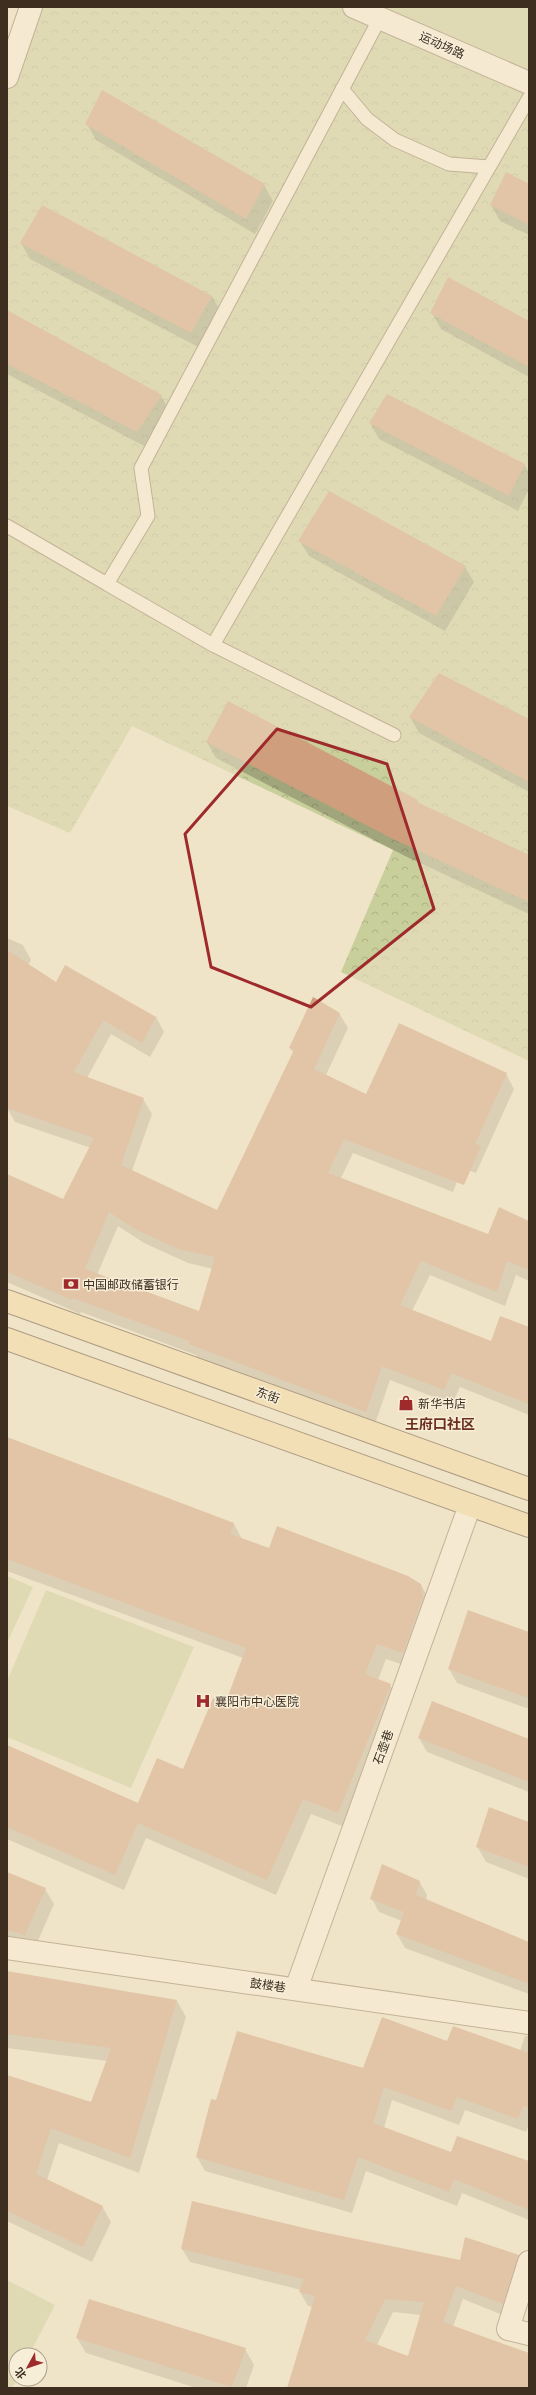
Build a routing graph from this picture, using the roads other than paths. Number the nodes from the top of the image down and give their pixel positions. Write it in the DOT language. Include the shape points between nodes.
graph roads {
  1 [pos="31,7"];
  2 [pos="354,7"];
  3 [pos="380,18"];
  4 [pos="7,77"];
  5 [pos="529,83"];
  6 [pos="342,89"];
  7 [pos="529,98"];
  8 [pos="489,167"];
  9 [pos="7,526"];
  10 [pos="107,584"];
  11 [pos="213,645"];
  12 [pos="394,735"];
  13 [pos="7,1301"];
  14 [pos="7,1339"];
  15 [pos="529,1490"];
  16 [pos="470,1505"];
  17 [pos="529,1526"];
  18 [pos="7,1948"];
  19 [pos="296,1989"];
  20 [pos="529,2023"];
  21 [pos="529,2262"];
  22 [pos="529,2334"];
  1 -- 4 [label="street"];
  2 -- 3 [label="street, 运动场路"];
  3 -- 5 [label="street, 运动场路"];
  3 -- 6 [label="lane"];
  6 -- 8 [label="lane" via="367,119 395,140 449,164"];
  6 -- 10 [label="lane" via="141,468 148,516"];
  7 -- 8 [label="lane"];
  8 -- 11 [label="lane"];
  9 -- 10 [label="lane"];
  10 -- 11 [label="lane"];
  11 -- 12 [label="lane"];
  13 -- 15 [label="main road, 东街"];
  14 -- 16 [label="main road"];
  16 -- 17 [label="main road"];
  16 -- 19 [label="street, 石壶巷"];
  18 -- 19 [label="street, 鼓楼巷"];
  19 -- 20 [label="street, 鼓楼巷"];
  21 -- 22 [label="street" via="508,2329"];
}
